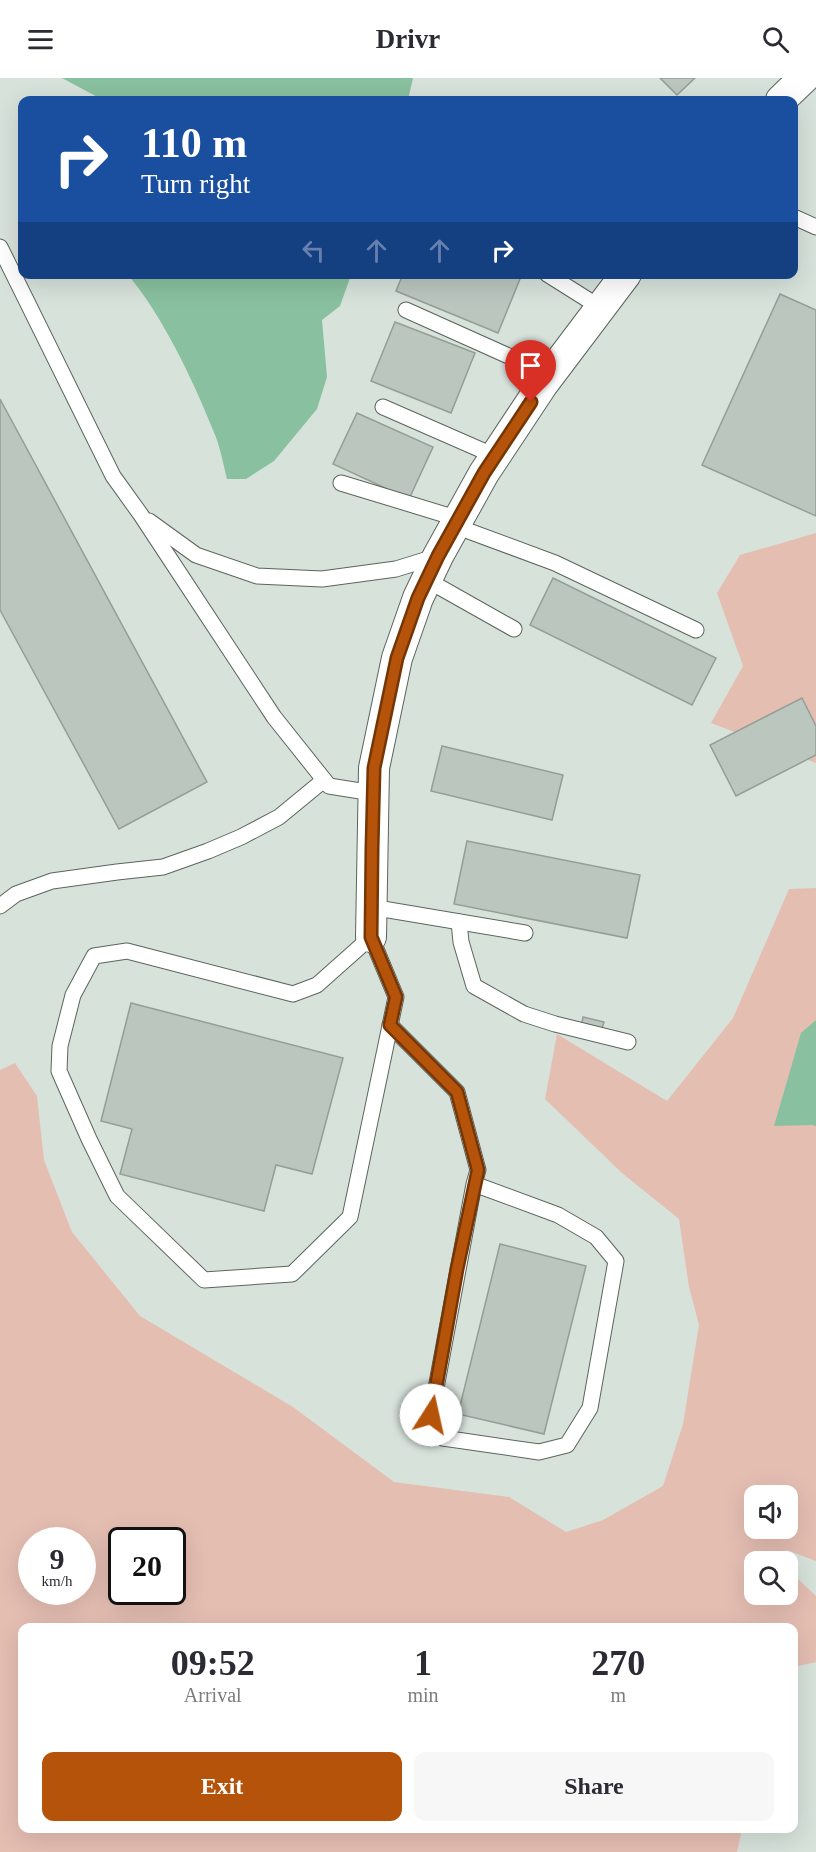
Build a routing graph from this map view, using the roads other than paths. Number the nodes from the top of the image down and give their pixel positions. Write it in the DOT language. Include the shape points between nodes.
graph roads {
  1 [pos="804,78"];
  2 [pos="785,96"];
  3 [pos="798,219"];
  4 [pos="816,227"];
  5 [pos="0,247"];
  6 [pos="555,279"];
  7 [pos="622,279"];
  8 [pos="601,308"];
  9 [pos="406,310"];
  10 [pos="551,375"];
  11 [pos="383,407"];
  12 [pos="495,456"];
  13 [pos="341,483"];
  14 [pos="141,515"];
  15 [pos="457,522"];
  16 [pos="432,568"];
  17 [pos="514,629"];
  18 [pos="696,630"];
  19 [pos="324,780"];
  20 [pos="373,793"];
  21 [pos="0,906"];
  22 [pos="371,907"];
  23 [pos="459,922"];
  24 [pos="525,933"];
  25 [pos="371,937"];
  26 [pos="390,1025"];
  27 [pos="628,1042"];
  28 [pos="474,1184"];
  1 -- 2 [label="street"];
  3 -- 4 [label="lane"];
  5 -- 14 [label="lane" via="113,476"];
  6 -- 8 [label="lane"];
  7 -- 8 [label="street"];
  8 -- 10 [label="street"];
  9 -- 10 [label="lane"];
  10 -- 12 [label="street"];
  11 -- 12 [label="lane"];
  12 -- 15 [label="street"];
  13 -- 15 [label="lane"];
  14 -- 16 [label="lane" via="196,555 257,576 322,579"];
  14 -- 19 [label="lane" via="274,717"];
  15 -- 16 [label="street"];
  15 -- 18 [label="lane" via="555,562"];
  16 -- 17 [label="lane"];
  16 -- 20 [label="street" via="397,658 374,768"];
  19 -- 20 [label="lane" via="329,786"];
  19 -- 21 [label="lane" via="279,817 208,851 163,867 52,881 16,894"];
  20 -- 22 [label="street"];
  22 -- 23 [label="lane"];
  22 -- 25 [label="street"];
  23 -- 24 [label="lane"];
  23 -- 27 [label="lane" via="474,986 524,1014"];
  25 -- 26 [label="lane" via="396,997"];
  25 -- 26 [label="lane" via="317,985 293,994 128,951 94,956 73,995 60,1046 59,1071 117,1196 204,1280 292,1274 350,1217"];
  26 -- 28 [label="lane" via="457,1092 478,1170"];
  28 -- 28 [label="lane" via="431,1415 443,1438 539,1452 567,1445 590,1408 616,1261 596,1237 558,1215"];
}
